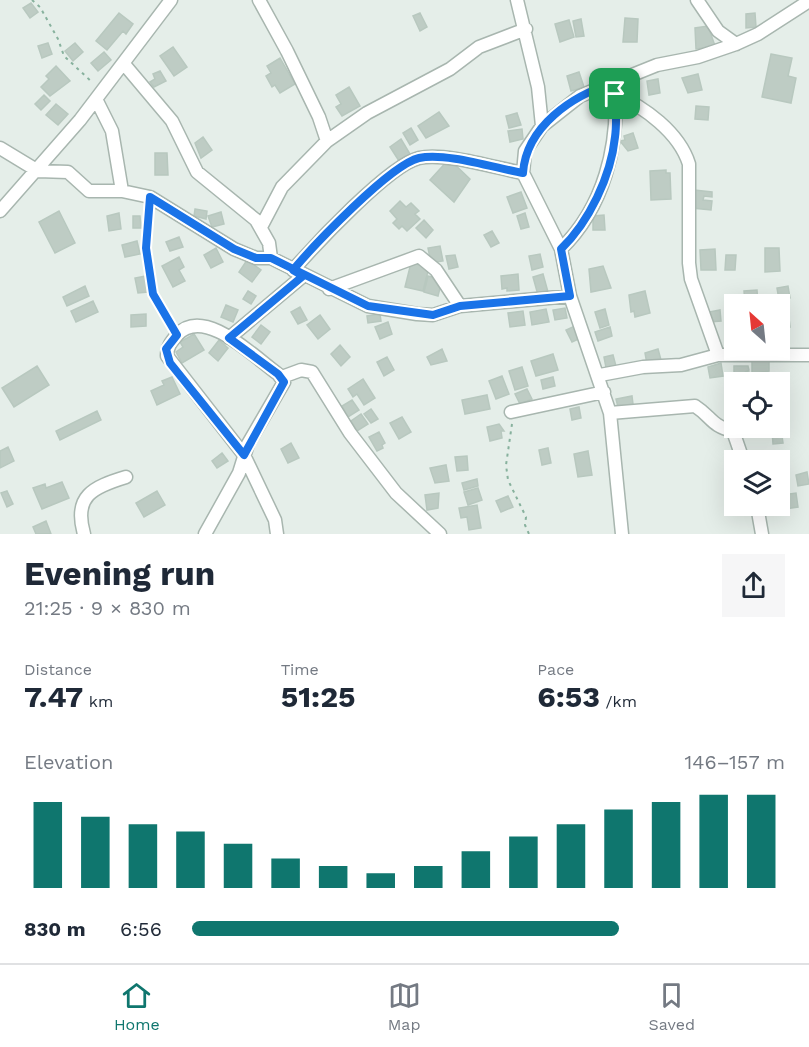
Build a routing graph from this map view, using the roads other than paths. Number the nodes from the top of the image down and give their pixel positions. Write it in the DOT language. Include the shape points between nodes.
graph roads {
  1 [pos="171,0"];
  2 [pos="259,0"];
  3 [pos="517,0"];
  4 [pos="697,0"];
  5 [pos="809,1"];
  6 [pos="526,29"];
  7 [pos="736,44"];
  8 [pos="124,64"];
  9 [pos="615,89"];
  10 [pos="99,96"];
  11 [pos="542,126"];
  12 [pos="327,141"];
  13 [pos="0,148"];
  14 [pos="38,171"];
  15 [pos="523,173"];
  16 [pos="122,191"];
  17 [pos="0,211"];
  18 [pos="261,227"];
  19 [pos="561,249"];
  20 [pos="271,258"];
  21 [pos="298,273"];
  22 [pos="329,289"];
  23 [pos="570,296"];
  24 [pos="460,306"];
  25 [pos="229,338"];
  26 [pos="718,355"];
  27 [pos="809,356"];
  28 [pos="600,375"];
  29 [pos="282,377"];
  30 [pos="604,392"];
  31 [pos="511,412"];
  32 [pos="610,413"];
  33 [pos="740,450"];
  34 [pos="244,455"];
  35 [pos="126,477"];
  36 [pos="759,516"];
  37 [pos="762,533"];
  38 [pos="84,534"];
  39 [pos="205,534"];
  40 [pos="277,534"];
  41 [pos="440,534"];
  42 [pos="622,534"];
  1 -- 8 [label="street"];
  2 -- 12 [label="street" via="319,117"];
  3 -- 6 [label="street"];
  4 -- 7 [label="street" via="718,31"];
  5 -- 7 [label="street"];
  6 -- 11 [label="street"];
  6 -- 12 [label="street" via="479,47 450,69 367,113"];
  7 -- 9 [label="street" via="657,65"];
  8 -- 10 [label="street"];
  8 -- 18 [label="street" via="172,121 197,172 244,208"];
  9 -- 11 [label="street" via="580,96"];
  9 -- 19 [label="street" via="615,137 606,174 576,235"];
  9 -- 26 [label="street" via="646,111 686,153 690,271"];
  10 -- 14 [label="street"];
  10 -- 16 [label="street" via="111,131"];
  11 -- 15 [label="street" via="525,151"];
  12 -- 18 [label="street" via="282,187"];
  13 -- 14 [label="street"];
  14 -- 16 [label="street" via="68,172 83,188 95,192"];
  14 -- 17 [label="street"];
  15 -- 19 [label="street"];
  15 -- 21 [label="street" via="448,158 413,160 347,213"];
  16 -- 20 [label="street" via="150,197 234,249 256,258"];
  18 -- 20 [label="street"];
  19 -- 23 [label="street"];
  20 -- 21 [label="street"];
  21 -- 22 [label="street"];
  21 -- 25 [label="street"];
  22 -- 24 [label="street" via="368,306 417,315 433,315"];
  22 -- 24 [label="street" via="419,256 436,270"];
  23 -- 24 [label="street"];
  23 -- 28 [label="street"];
  25 -- 29 [label="street"];
  25 -- 34 [label="street" via="207,326 193,324 166,349 170,363"];
  26 -- 27 [label="street"];
  26 -- 28 [label="street" via="681,365"];
  28 -- 30 [label="street"];
  29 -- 34 [label="street" via="282,389"];
  29 -- 41 [label="street" via="302,370 312,372 350,433 396,493"];
  30 -- 31 [label="street"];
  30 -- 32 [label="street"];
  32 -- 33 [label="street" via="695,406 715,426 733,431"];
  32 -- 42 [label="street"];
  34 -- 39 [label="street" via="235,483"];
  34 -- 40 [label="street" via="275,520"];
  35 -- 38 [label="street" via="95,489 82,504 79,517"];
  36 -- 37 [label="street"];
}
